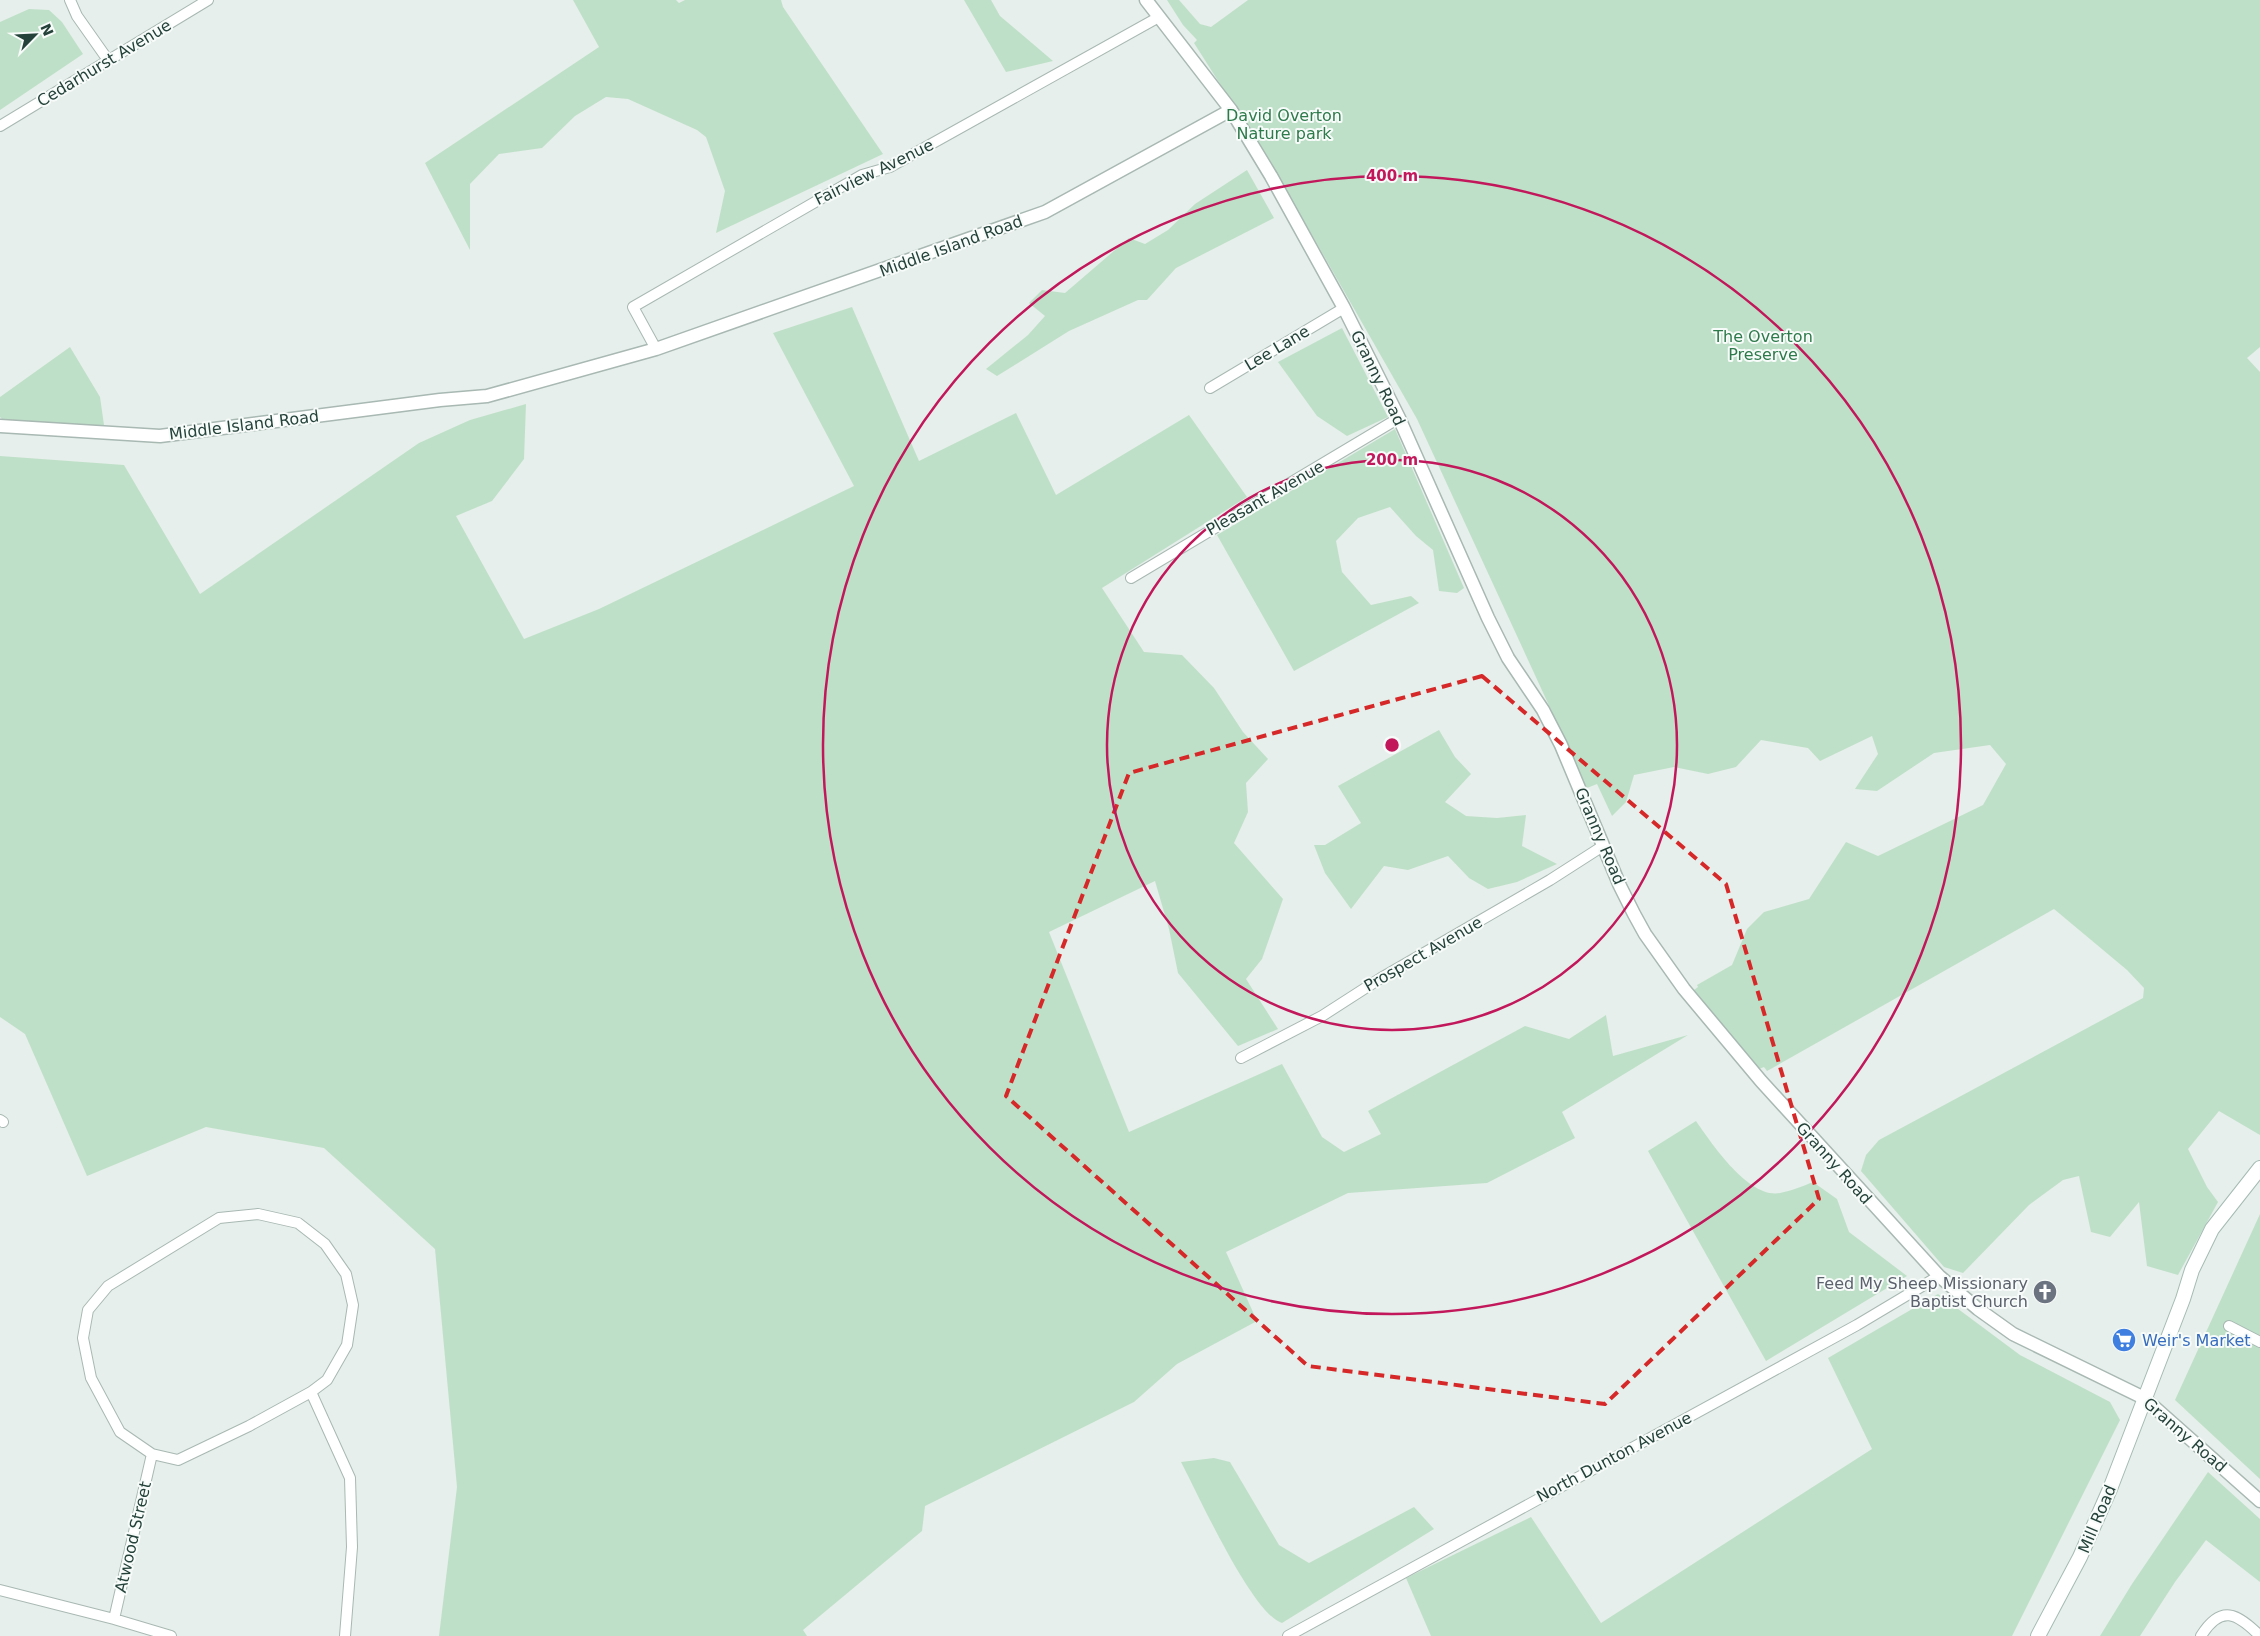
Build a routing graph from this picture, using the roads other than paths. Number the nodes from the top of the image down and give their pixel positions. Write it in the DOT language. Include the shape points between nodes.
graph roads {
  1 [pos="70,0"];
  2 [pos="208,0"];
  3 [pos="1146,0"];
  4 [pos="1159,17"];
  5 [pos="108,60"];
  6 [pos="1231,110"];
  7 [pos="0,126"];
  8 [pos="1344,308"];
  9 [pos="656,350"];
  10 [pos="1210,388"];
  11 [pos="1399,418"];
  12 [pos="0,426"];
  13 [pos="1131,578"];
  14 [pos="1603,846"];
  15 [pos="1241,1058"];
  16 [pos="2260,1168"];
  17 [pos="1939,1276"];
  18 [pos="2229,1326"];
  19 [pos="2260,1342"];
  20 [pos="311,1392"];
  21 [pos="2144,1398"];
  22 [pos="152,1454"];
  23 [pos="2260,1501"];
  24 [pos="0,1590"];
  25 [pos="114,1619"];
  26 [pos="171,1636"];
  27 [pos="344,1636"];
  28 [pos="1288,1636"];
  29 [pos="2038,1636"];
  30 [pos="2201,1636"];
  31 [pos="2260,1636"];
  1 -- 5 [label="street" via="77,16"];
  2 -- 5 [label="street, Cedarhurst Avenue"];
  3 -- 4 [label="street, Granny Road"];
  4 -- 6 [label="street, Granny Road"];
  4 -- 9 [label="street, Fairview Avenue" via="890,167 862,175 633,307"];
  5 -- 7 [label="street, Cedarhurst Avenue"];
  6 -- 8 [label="street, Granny Road"];
  6 -- 9 [label="street, Middle Island Road" via="1045,212"];
  8 -- 10 [label="street, Lee Lane"];
  8 -- 11 [label="street, Granny Road"];
  9 -- 12 [label="street, Middle Island Road" via="487,396 160,436"];
  11 -- 13 [label="street, Pleasant Avenue"];
  11 -- 14 [label="street, Granny Road" via="1488,618 1508,658 1543,710 1561,744"];
  14 -- 15 [label="street, Prospect Avenue" via="1322,1016"];
  14 -- 17 [label="street, Granny Road" via="1645,934 1684,990 1761,1081"];
  16 -- 21 [label="main road, Mill Road" via="2212,1229 2192,1270"];
  17 -- 21 [label="street, Granny Road" via="2013,1334"];
  17 -- 28 [label="street, North Dunton Avenue" via="1857,1325"];
  18 -- 19 [label="street"];
  20 -- 22 [label="street" via="178,1460"];
  20 -- 22 [label="street" via="327,1380 347,1345 352,1305 346,1274 325,1244 298,1223 258,1214 219,1218 108,1286 88,1310 83,1338 91,1378 120,1432"];
  20 -- 27 [label="street" via="350,1478 352,1547"];
  21 -- 23 [label="street, Granny Road"];
  21 -- 29 [label="main road, Mill Road" via="2130,1440 2080,1557"];
  22 -- 25 [label="street, Atwood Street"];
  24 -- 25 [label="street"];
  25 -- 26 [label="street"];
  30 -- 31 [label="street" via="2209,1623 2219,1616 2232,1615 2246,1622"];
}
